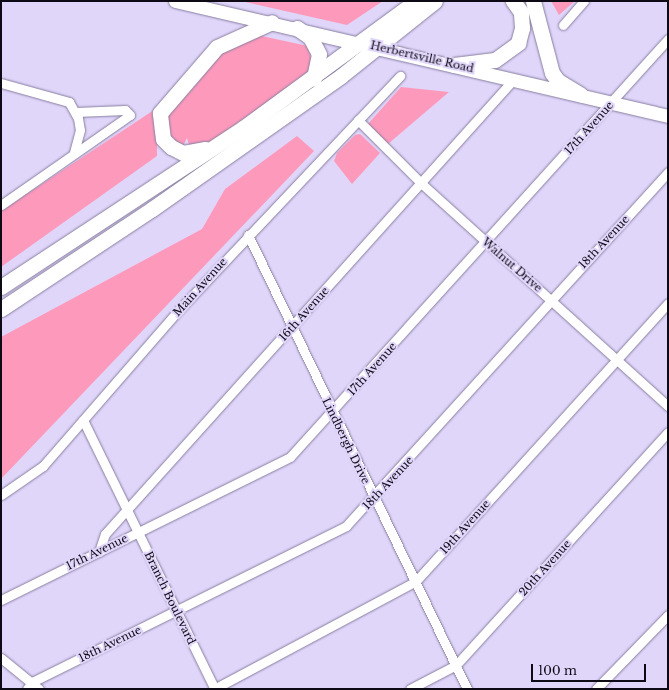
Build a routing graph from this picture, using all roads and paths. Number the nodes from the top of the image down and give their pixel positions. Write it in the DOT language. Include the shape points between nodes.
graph roads {
  1 [pos="175,1"];
  2 [pos="416,1"];
  3 [pos="436,1"];
  4 [pos="445,1"];
  5 [pos="513,1"];
  6 [pos="533,1"];
  7 [pos="584,1"];
  8 [pos="272,22"];
  9 [pos="563,25"];
  10 [pos="297,28"];
  11 [pos="400,30"];
  12 [pos="668,39"];
  13 [pos="362,43"];
  14 [pos="380,47"];
  15 [pos="454,65"];
  16 [pos="400,76"];
  17 [pos="314,78"];
  18 [pos="514,79"];
  19 [pos="1,84"];
  20 [pos="580,94"];
  21 [pos="612,102"];
  22 [pos="76,112"];
  23 [pos="668,116"];
  24 [pos="358,120"];
  25 [pos="243,128"];
  26 [pos="74,152"];
  27 [pos="668,172"];
  28 [pos="421,183"];
  29 [pos="1,205"];
  30 [pos="248,234"];
  31 [pos="486,243"];
  32 [pos="1,287"];
  33 [pos="551,299"];
  34 [pos="668,303"];
  35 [pos="1,308"];
  36 [pos="294,325"];
  37 [pos="619,359"];
  38 [pos="668,406"];
  39 [pos="332,413"];
  40 [pos="83,420"];
  41 [pos="668,432"];
  42 [pos="1,495"];
  43 [pos="374,499"];
  44 [pos="127,510"];
  45 [pos="137,532"];
  46 [pos="99,552"];
  47 [pos="416,581"];
  48 [pos="1,600"];
  49 [pos="176,611"];
  50 [pos="666,621"];
  51 [pos="1,658"];
  52 [pos="456,665"];
  53 [pos="33,687"];
  54 [pos="602,687"];
  55 [pos="215,689"];
  56 [pos="410,689"];
  57 [pos="467,689"];
  1 -- 8 [label="main road, Herbertsville Road"];
  2 -- 13 [label="highway"];
  3 -- 11 [label="highway"];
  4 -- 11 [label="highway"];
  5 -- 15 [label="highway" via="522,20 518,43 495,60"];
  6 -- 20 [label="highway" via="552,73 558,81"];
  7 -- 9 [label="street"];
  8 -- 10 [label="main road, Herbertsville Road"];
  8 -- 25 [label="highway" via="217,47 160,114 163,139 183,153 202,150"];
  10 -- 13 [label="main road, Herbertsville Road"];
  10 -- 17 [label="highway" via="310,37 319,54"];
  11 -- 14 [label="highway"];
  12 -- 21 [label="street, 17th Avenue"];
  13 -- 14 [label="main road, Herbertsville Road"];
  13 -- 17 [label="highway"];
  14 -- 15 [label="main road, Herbertsville Road"];
  14 -- 35 [label="highway" via="152,209"];
  15 -- 18 [label="main road, Herbertsville Road"];
  16 -- 24 [label="street, Main Avenue"];
  17 -- 25 [label="highway"];
  18 -- 20 [label="main road, Herbertsville Road"];
  18 -- 28 [label="street, 16th Avenue"];
  19 -- 22 [label="street" via="59,96 69,102"];
  20 -- 21 [label="main road, Herbertsville Road"];
  21 -- 23 [label="main road, Herbertsville Road"];
  21 -- 31 [label="street, 17th Avenue"];
  22 -- 26 [label="street" via="80,130"];
  22 -- 26 [label="street" via="127,112"];
  24 -- 28 [label="street, Walnut Drive"];
  24 -- 30 [label="street, Main Avenue"];
  25 -- 32 [label="highway"];
  26 -- 29 [label="street"];
  27 -- 33 [label="street, 18th Avenue"];
  28 -- 31 [label="street, Walnut Drive"];
  28 -- 36 [label="street, 16th Avenue"];
  30 -- 36 [label="street, Lindbergh Drive"];
  30 -- 40 [label="street, Main Avenue"];
  31 -- 33 [label="street, Walnut Drive"];
  31 -- 39 [label="street, 17th Avenue"];
  33 -- 37 [label="street, Walnut Drive"];
  33 -- 43 [label="street, 18th Avenue"];
  34 -- 37 [label="street, 19th Avenue"];
  36 -- 39 [label="street, Lindbergh Drive"];
  36 -- 44 [label="street, 16th Avenue"];
  37 -- 38 [label="street, Walnut Drive"];
  37 -- 47 [label="street, 19th Avenue"];
  39 -- 43 [label="street, Lindbergh Drive"];
  39 -- 45 [label="street, 17th Avenue" via="290,457"];
  40 -- 42 [label="street, Main Avenue" via="43,466"];
  40 -- 44 [label="street, Branch Boulevard"];
  41 -- 52 [label="street, 20th Avenue"];
  43 -- 47 [label="street, Lindbergh Drive"];
  43 -- 49 [label="street, 18th Avenue" via="346,526"];
  44 -- 45 [label="street, Branch Boulevard"];
  44 -- 46 [label="street, 16th Avenue" via="105,534"];
  45 -- 46 [label="street, 17th Avenue"];
  45 -- 49 [label="street, Branch Boulevard"];
  46 -- 48 [label="street, 17th Avenue"];
  47 -- 52 [label="street, Lindbergh Drive"];
  47 -- 55 [label="street, 19th Avenue"];
  49 -- 53 [label="street, 18th Avenue"];
  49 -- 55 [label="street, Branch Boulevard"];
  50 -- 54 [label="street"];
  51 -- 53 [label="street"];
  52 -- 56 [label="street, 20th Avenue"];
  52 -- 57 [label="street, Lindbergh Drive"];
}
